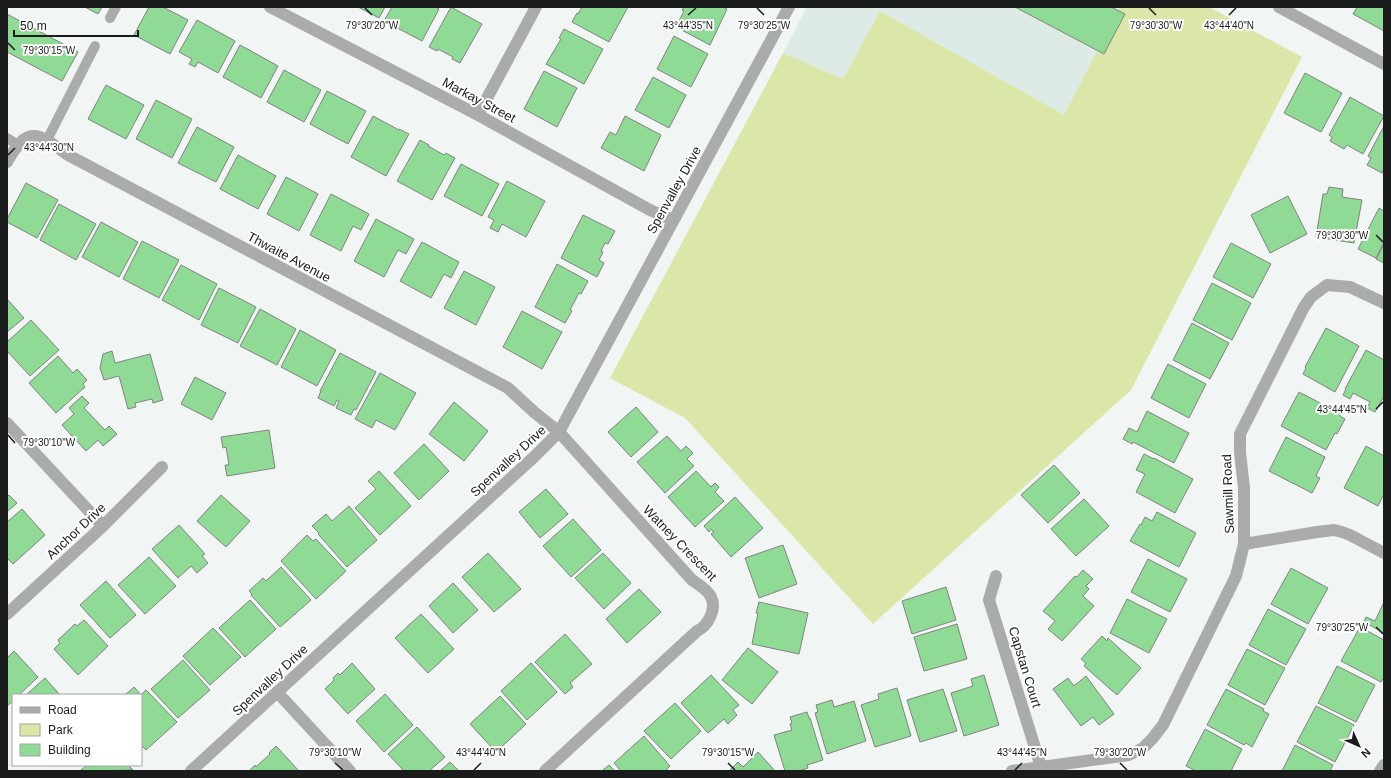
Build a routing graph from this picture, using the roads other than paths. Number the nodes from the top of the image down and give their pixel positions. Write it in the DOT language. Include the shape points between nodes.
graph roads {
  1 [pos="116,7"];
  2 [pos="270,7"];
  3 [pos="536,7"];
  4 [pos="789,7"];
  5 [pos="1279,7"];
  6 [pos="110,18"];
  7 [pos="95,46"];
  8 [pos="1384,64"];
  9 [pos="478,115"];
  10 [pos="7,138"];
  11 [pos="47,140"];
  12 [pos="18,145"];
  13 [pos="7,162"];
  14 [pos="673,220"];
  15 [pos="1384,303"];
  16 [pos="7,423"];
  17 [pos="559,432"];
  18 [pos="162,467"];
  19 [pos="103,526"];
  20 [pos="1244,544"];
  21 [pos="1384,552"];
  22 [pos="996,576"];
  23 [pos="7,614"];
  24 [pos="277,692"];
  25 [pos="1384,765"];
  26 [pos="1041,767"];
  27 [pos="191,771"];
  28 [pos="350,771"];
  29 [pos="545,771"];
  30 [pos="1012,771"];
  31 [pos="1380,771"];
  1 -- 6 [label="lane"];
  2 -- 9 [label="street, Markay Street"];
  3 -- 9 [label="street"];
  4 -- 14 [label="street, Spenvalley Drive"];
  5 -- 8 [label="street"];
  7 -- 11 [label="lane"];
  9 -- 14 [label="street, Markay Street" via="650,210"];
  10 -- 12 [label="lane"];
  11 -- 12 [label="street, Thwaite Avenue" via="41,136 28,136"];
  11 -- 17 [label="street, Thwaite Avenue" via="68,155 508,388"];
  12 -- 13 [label="street, Thwaite Avenue"];
  14 -- 17 [label="street, Spenvalley Drive"];
  15 -- 20 [label="street, Sawmill Road" via="1350,287 1327,285 1311,297 1304,307 1240,434 1244,488"];
  16 -- 19 [label="street"];
  17 -- 24 [label="street, Spenvalley Drive"];
  17 -- 29 [label="street, Watney Crescent" via="692,580 711,596 713,605 704,628 697,631"];
  18 -- 19 [label="street, Anchor Drive"];
  19 -- 23 [label="street, Anchor Drive"];
  20 -- 21 [label="street" via="1334,530"];
  20 -- 26 [label="street, Sawmill Road" via="1236,576 1163,725 1152,739 1143,748 1129,755"];
  22 -- 26 [label="street, Capstan Court" via="989,600"];
  24 -- 27 [label="street, Spenvalley Drive"];
  24 -- 28 [label="street"];
  25 -- 31 [label="street"];
  26 -- 30 [label="street, Sawmill Road"];
}
